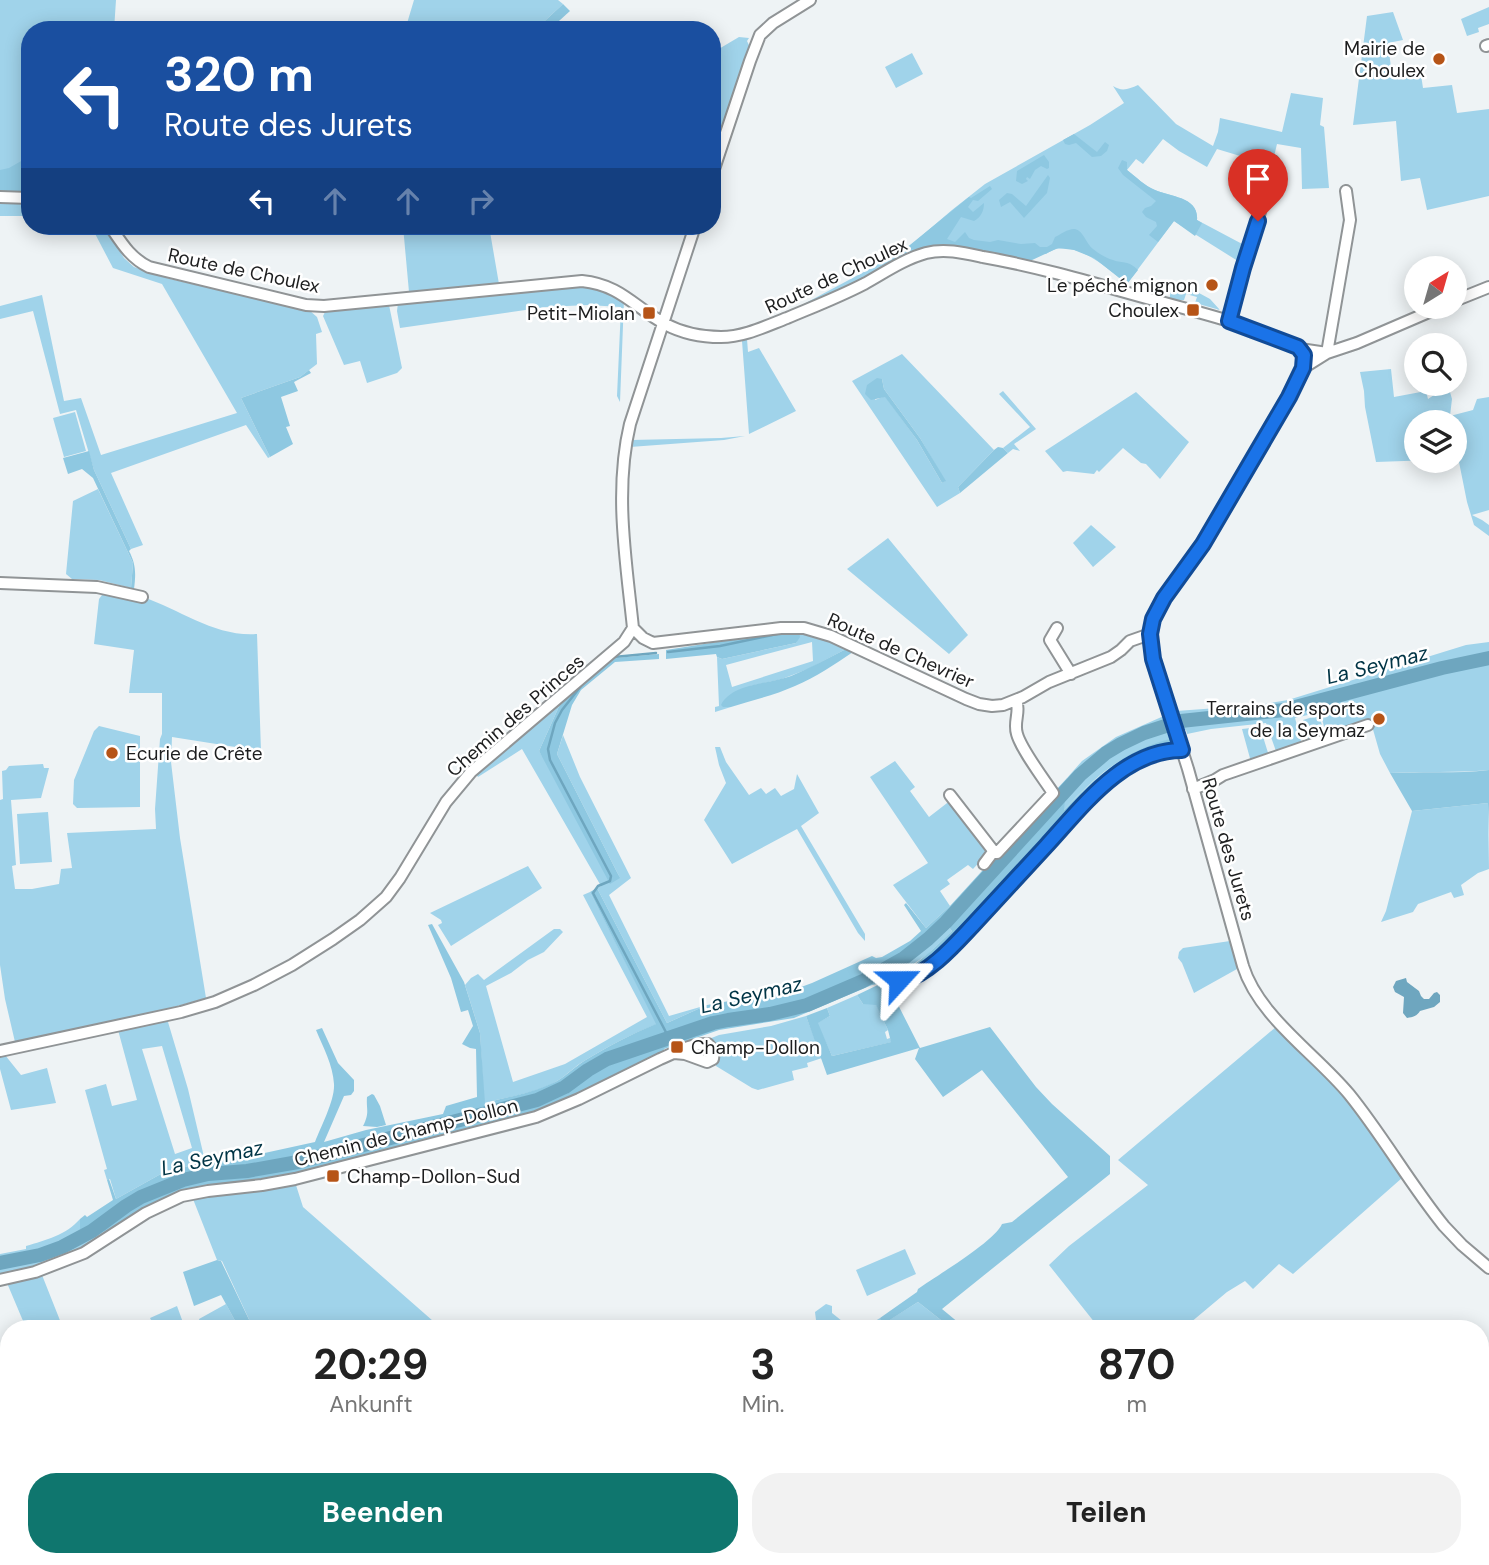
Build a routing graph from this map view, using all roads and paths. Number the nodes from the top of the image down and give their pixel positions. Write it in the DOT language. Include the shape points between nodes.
graph roads {
  1 [pos="810,0"];
  2 [pos="721,148"];
  3 [pos="1273,161"];
  4 [pos="1346,191"];
  5 [pos="0,197"];
  6 [pos="21,198"];
  7 [pos="117,235"];
  8 [pos="692,235"];
  9 [pos="1489,287"];
  10 [pos="1467,296"];
  11 [pos="1413,319"];
  12 [pos="1229,321"];
  13 [pos="663,323"];
  14 [pos="1302,352"];
  15 [pos="1327,353"];
  16 [pos="1303,368"];
  17 [pos="0,583"];
  18 [pos="142,597"];
  19 [pos="633,628"];
  20 [pos="1057,628"];
  21 [pos="1150,634"];
  22 [pos="1071,674"];
  23 [pos="1016,700"];
  24 [pos="1368,725"];
  25 [pos="1182,750"];
  26 [pos="1193,789"];
  27 [pos="950,795"];
  28 [pos="993,852"];
  29 [pos="984,864"];
  30 [pos="899,980"];
  31 [pos="0,1051"];
  32 [pos="674,1054"];
  33 [pos="1489,1268"];
  34 [pos="0,1280"];
  1 -- 2 [label="street" via="760,35"];
  3 -- 12 [label="street"];
  4 -- 15 [label="street" via="1350,220"];
  5 -- 6 [label="street"];
  7 -- 13 [label="street, Route de Choulex" via="149,267 306,304 582,281 624,294"];
  8 -- 13 [label="street"];
  9 -- 10 [label="street"];
  11 -- 15 [label="street"];
  12 -- 13 [label="street, Route de Choulex" via="1046,270 946,251 916,257 829,301 741,334 705,336"];
  12 -- 14 [label="street, Route de Choulex"];
  13 -- 19 [label="street" via="623,456 622,520"];
  14 -- 15 [label="street, Route de Choulex"];
  14 -- 16 [label="street"];
  15 -- 16 [label="street"];
  16 -- 21 [label="street" via="1203,544 1158,608"];
  17 -- 18 [label="street" via="90,586"];
  19 -- 23 [label="street, Route de Chevrier" via="653,643 791,627 815,630 979,704 1003,705"];
  19 -- 31 [label="street, Chemin des Princes" via="621,645 471,772 446,802 386,897 333,939 254,985 207,1004"];
  20 -- 22 [label="street" via="1051,640"];
  21 -- 22 [label="street, Route de Chevrier"];
  21 -- 25 [label="street, Route des Jurets" via="1153,659"];
  22 -- 23 [label="street, Route de Chevrier"];
  23 -- 28 [label="street" via="1017,735 1052,793 997,853"];
  24 -- 26 [label="street"];
  25 -- 26 [label="street, Route des Jurets"];
  25 -- 30 [label="street" via="1139,761 1103,785 957,942 920,974"];
  26 -- 33 [label="street, Route des Jurets" via="1251,987 1348,1093 1444,1226"];
  27 -- 28 [label="street"];
  28 -- 29 [label="street"];
  32 -- 32 [label="street, Chemin de Champ-Dollon" via="700,1043 714,1051 707,1062"];
  32 -- 34 [label="street, Chemin de Champ-Dollon" via="536,1117 295,1179 182,1196 76,1257"];
}
